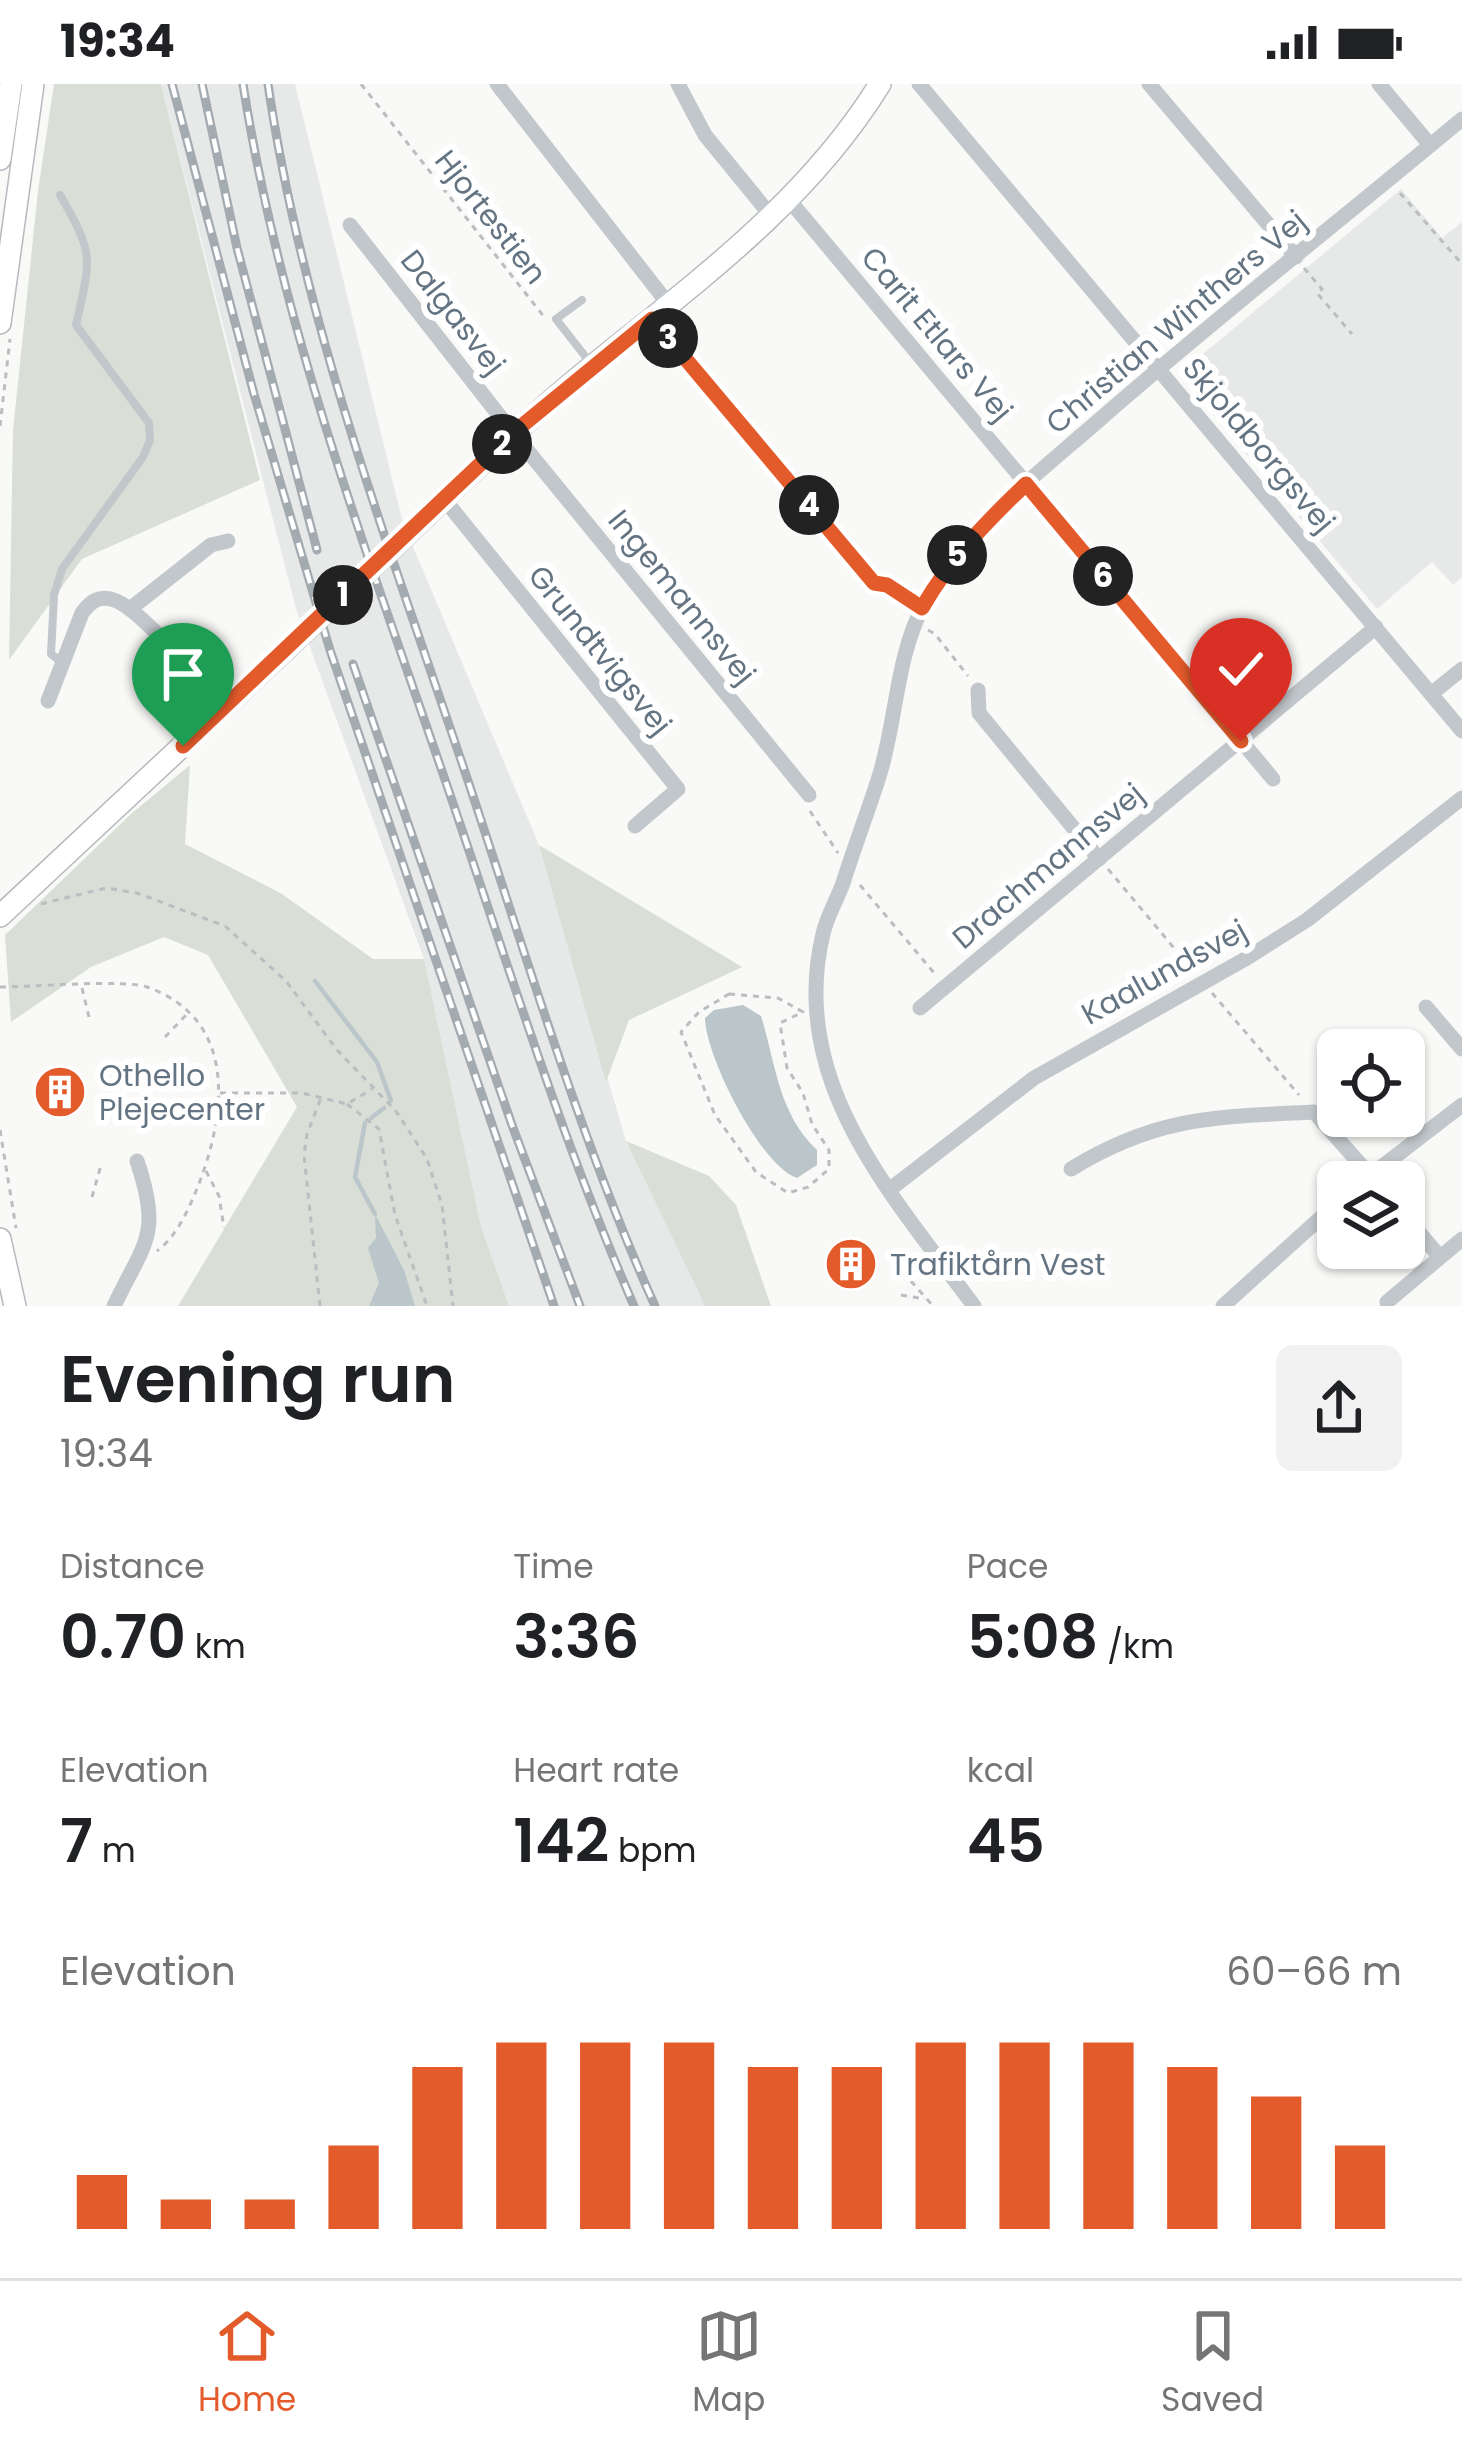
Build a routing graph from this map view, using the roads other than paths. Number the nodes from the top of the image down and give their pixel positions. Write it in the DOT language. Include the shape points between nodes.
graph roads {
  1 [pos="11,84"];
  2 [pos="33,84"];
  3 [pos="497,84"];
  4 [pos="678,84"];
  5 [pos="880,84"];
  6 [pos="920,84"];
  7 [pos="1149,84"];
  8 [pos="1379,84"];
  9 [pos="1462,119"];
  10 [pos="1430,145"];
  11 [pos="0,159"];
  12 [pos="60,194"];
  13 [pos="790,201"];
  14 [pos="772,217"];
  15 [pos="350,225"];
  16 [pos="1295,257"];
  17 [pos="582,300"];
  18 [pos="660,312"];
  19 [pos="0,323"];
  20 [pos="592,367"];
  21 [pos="1159,368"];
  22 [pos="513,433"];
  23 [pos="1026,484"];
  24 [pos="444,500"];
  25 [pos="228,542"];
  26 [pos="874,583"];
  27 [pos="130,609"];
  28 [pos="1376,627"];
  29 [pos="63,663"];
  30 [pos="1462,669"];
  31 [pos="978,689"];
  32 [pos="1432,694"];
  33 [pos="48,701"];
  34 [pos="224,707"];
  35 [pos="1462,731"];
  36 [pos="1241,741"];
  37 [pos="1273,779"];
  38 [pos="1462,798"];
  39 [pos="807,799"];
  40 [pos="634,826"];
  41 [pos="1099,859"];
  42 [pos="0,916"];
  43 [pos="1426,1007"];
  44 [pos="920,1008"];
  45 [pos="1462,1049"];
  46 [pos="1462,1105"];
  47 [pos="137,1161"];
  48 [pos="1354,1161"];
  49 [pos="1393,1161"];
  50 [pos="1070,1169"];
  51 [pos="889,1190"];
  52 [pos="1317,1221"];
  53 [pos="8,1232"];
  54 [pos="1462,1239"];
  55 [pos="1425,1240"];
  56 [pos="1440,1257"];
  57 [pos="1387,1302"];
  58 [pos="15,1306"];
  59 [pos="114,1306"];
  60 [pos="974,1306"];
  61 [pos="1222,1306"];
  1 -- 11 [label="street"];
  2 -- 19 [label="street"];
  3 -- 18 [label="street"];
  4 -- 14 [label="street" via="705,135"];
  5 -- 13 [label="street"];
  6 -- 21 [label="street, Skjoldborgsvej"];
  7 -- 16 [label="street"];
  8 -- 10 [label="street"];
  9 -- 10 [label="street, Christian Winthers Vej"];
  10 -- 16 [label="street, Christian Winthers Vej"];
  12 -- 29 [label="lane" via="87,243 76,325 148,423 150,440 62,569 51,654"];
  13 -- 14 [label="street"];
  13 -- 23 [label="street, Carit Etlars Vej"];
  14 -- 18 [label="street"];
  15 -- 22 [label="street, Dalgasvej"];
  16 -- 21 [label="street, Christian Winthers Vej"];
  17 -- 20 [label="lane" via="556,320"];
  18 -- 20 [label="street"];
  18 -- 26 [label="street"];
  20 -- 22 [label="street"];
  21 -- 23 [label="street, Christian Winthers Vej"];
  21 -- 28 [label="street, Skjoldborgsvej"];
  22 -- 24 [label="street"];
  22 -- 39 [label="street, Ingemannsvej"];
  23 -- 36 [label="street, Carit Etlars Vej"];
  23 -- 51 [label="street, Christian Winthers Vej" via="941,574 919,616 902,659 880,775 823,931 817,1026 839,1107"];
  24 -- 34 [label="street, bridge"];
  24 -- 40 [label="street, Grundtvigsvej" via="678,790"];
  25 -- 27 [label="street" via="211,545"];
  27 -- 29 [label="street" via="90,602"];
  27 -- 34 [label="street"];
  28 -- 32 [label="street, Skjoldborgsvej"];
  28 -- 36 [label="street, Drachmannsvej"];
  29 -- 33 [label="street"];
  30 -- 32 [label="street"];
  31 -- 41 [label="street" via="979,713"];
  32 -- 35 [label="street, Skjoldborgsvej"];
  34 -- 42 [label="street"];
  36 -- 37 [label="street, Carit Etlars Vej"];
  36 -- 41 [label="street, Drachmannsvej"];
  38 -- 51 [label="street, Kaalundsvej" via="1307,920 1034,1078"];
  41 -- 44 [label="street, Drachmannsvej"];
  43 -- 45 [label="street"];
  46 -- 49 [label="street"];
  47 -- 59 [label="street" via="152,1224"];
  48 -- 50 [label="street" via="1314,1112 1180,1121"];
  51 -- 60 [label="street, Christian Winthers Vej"];
  52 -- 61 [label="street"];
  53 -- 58 [label="street"];
  54 -- 56 [label="street"];
  55 -- 56 [label="street"];
  56 -- 57 [label="street"];
}
